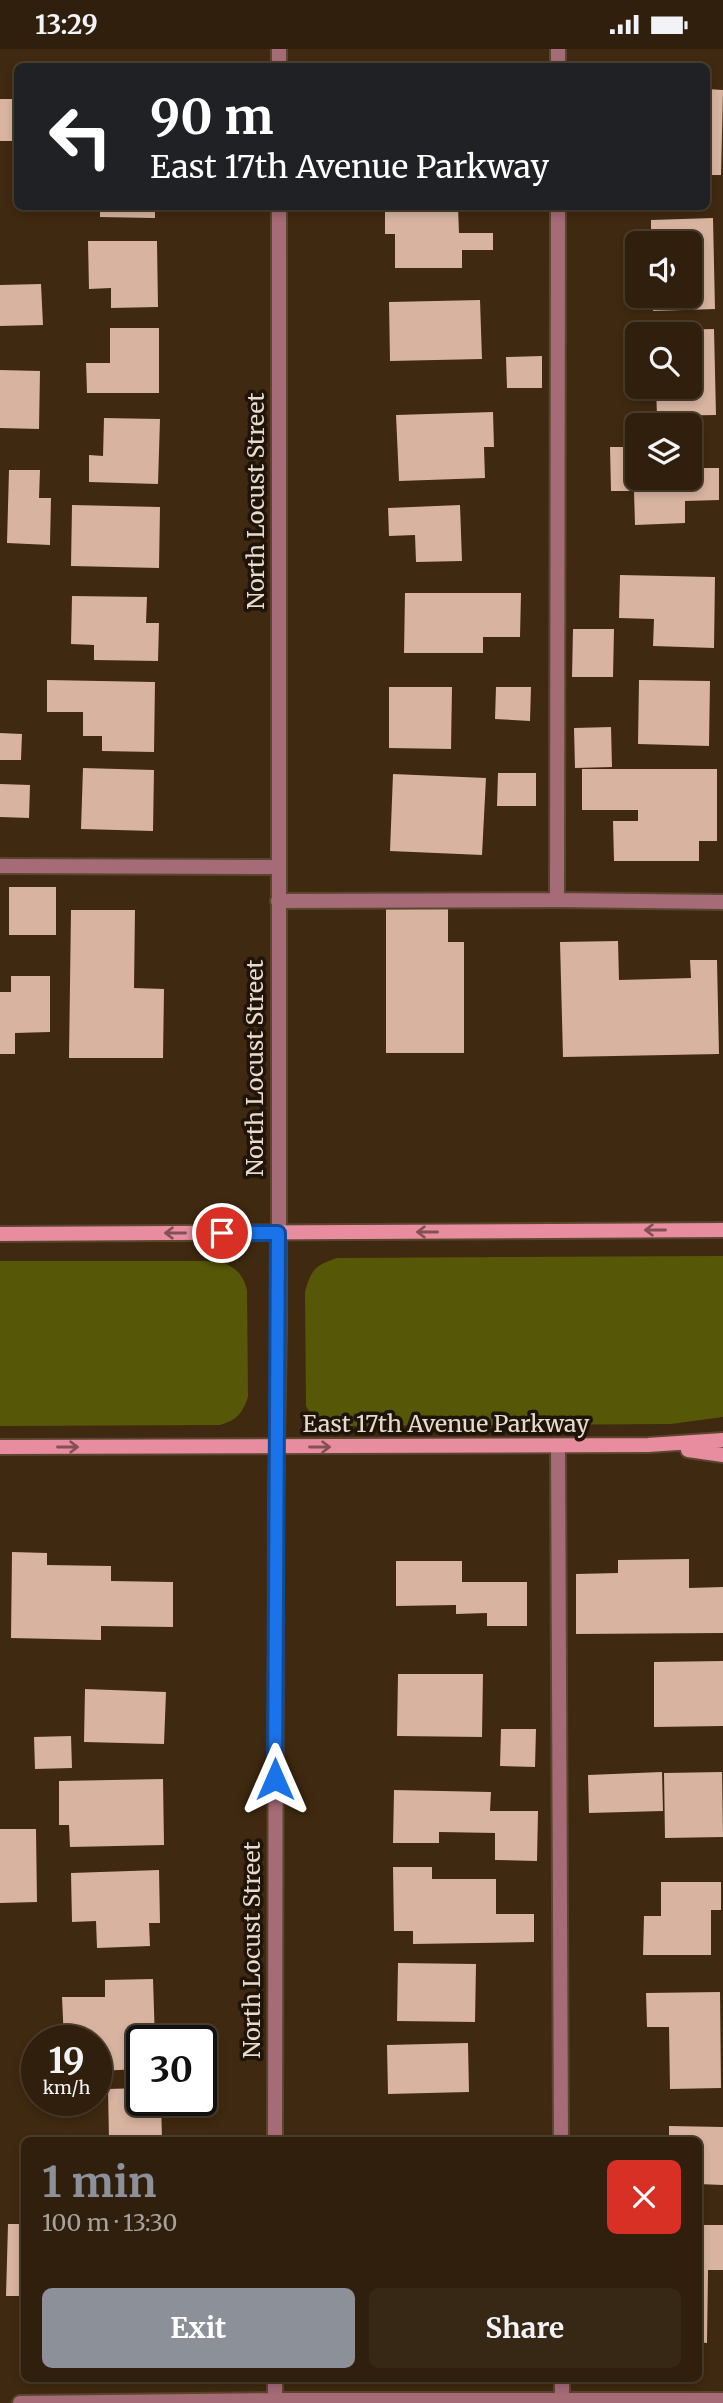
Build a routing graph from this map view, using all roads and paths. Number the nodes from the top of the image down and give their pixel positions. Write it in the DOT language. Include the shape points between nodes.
graph roads {
  1 [pos="279,210"];
  2 [pos="558,210"];
  3 [pos="0,866"];
  4 [pos="278,867"];
  5 [pos="557,900"];
  6 [pos="278,901"];
  7 [pos="723,902"];
  8 [pos="723,1230"];
  9 [pos="278,1233"];
  10 [pos="0,1234"];
  11 [pos="723,1440"];
  12 [pos="648,1445"];
  13 [pos="558,1446"];
  14 [pos="0,1447"];
  15 [pos="277,1447"];
  16 [pos="723,1455"];
  17 [pos="275,2137"];
  18 [pos="561,2137"];
  19 [pos="275,2382"];
  20 [pos="562,2382"];
  21 [pos="723,2400"];
  22 [pos="275,2401"];
  23 [pos="562,2402"];
  24 [pos="20,2403"];
  1 -- 4 [label="street, North Locust Street"];
  2 -- 5 [label="street"];
  3 -- 4 [label="street"];
  4 -- 6 [label="street, North Locust Street"];
  5 -- 6 [label="street"];
  5 -- 7 [label="street"];
  6 -- 9 [label="street, North Locust Street"];
  8 -- 9 [label="main road, one-way"];
  9 -- 10 [label="main road, one-way"];
  9 -- 15 [label="street, North Locust Street"];
  11 -- 12 [label="main road, East 17th Avenue Parkway"];
  12 -- 13 [label="main road, East 17th Avenue Parkway"];
  12 -- 16 [label="main road"];
  15 -- 13 [label="main road, East 17th Avenue Parkway, one-way"];
  13 -- 18 [label="street"];
  14 -- 15 [label="main road, East 17th Avenue Parkway, one-way"];
  15 -- 17 [label="street, North Locust Street"];
  19 -- 22 [label="street"];
  20 -- 23 [label="street"];
  21 -- 23 [label="street"];
  22 -- 23 [label="street"];
  22 -- 24 [label="street"];
}
